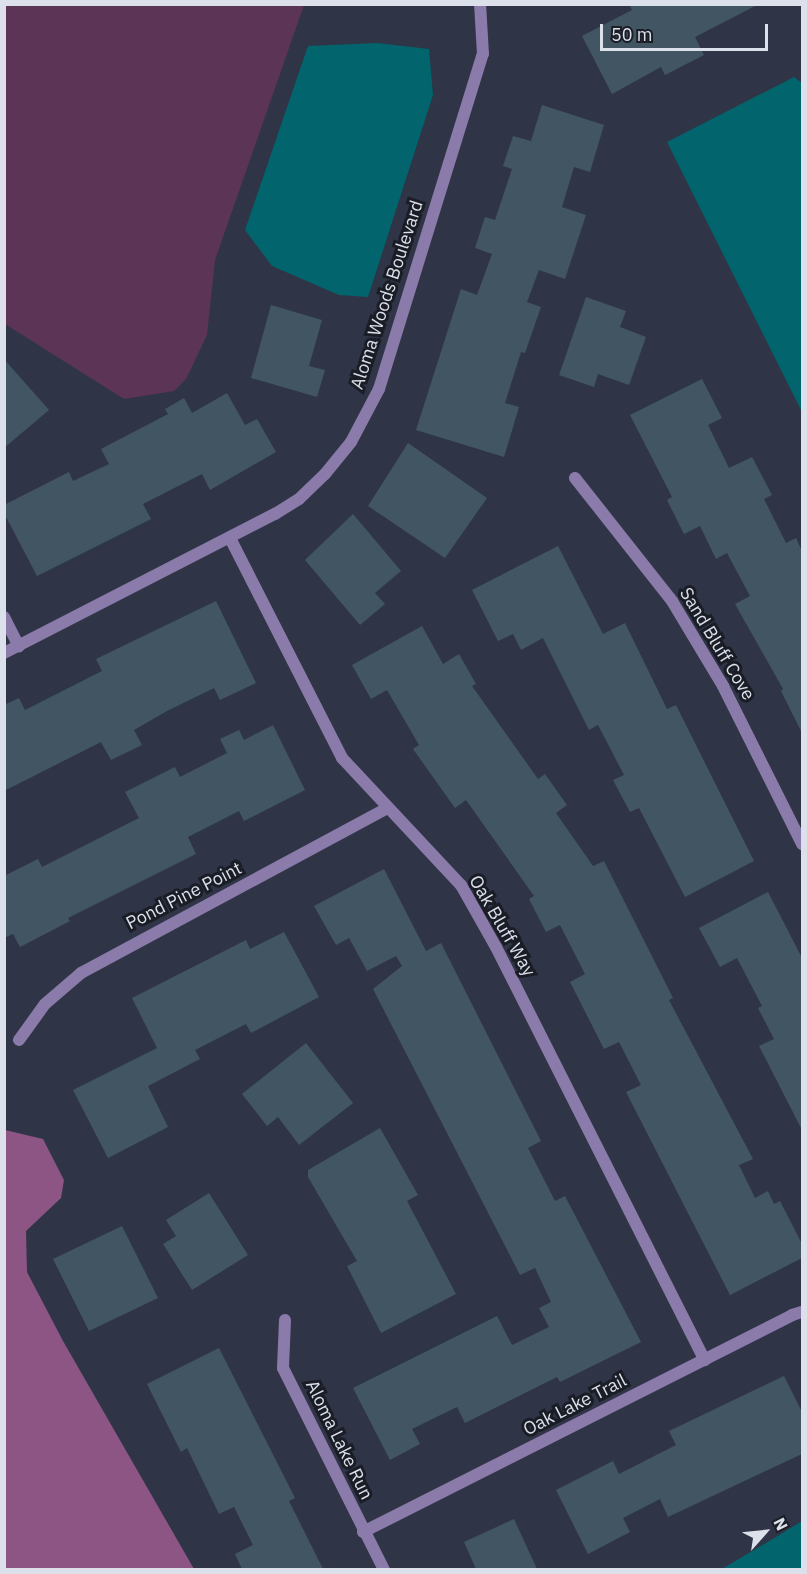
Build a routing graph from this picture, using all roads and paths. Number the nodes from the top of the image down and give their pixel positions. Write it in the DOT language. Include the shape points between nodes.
graph roads {
  1 [pos="480,4"];
  2 [pos="575,478"];
  3 [pos="230,538"];
  4 [pos="4,617"];
  5 [pos="19,646"];
  6 [pos="4,653"];
  7 [pos="386,809"];
  8 [pos="802,844"];
  9 [pos="19,1040"];
  10 [pos="802,1312"];
  11 [pos="285,1320"];
  12 [pos="705,1360"];
  13 [pos="363,1532"];
  14 [pos="384,1569"];
  1 -- 3 [label="street, Aloma Woods Boulevard" via="483,54 379,389 351,442 326,474 299,499"];
  2 -- 8 [label="street, Sand Bluff Cove" via="672,601 723,686"];
  3 -- 5 [label="street, Aloma Woods Boulevard"];
  3 -- 7 [label="street, Oak Bluff Way" via="342,758"];
  4 -- 5 [label="street"];
  5 -- 6 [label="street, Aloma Woods Boulevard"];
  7 -- 9 [label="street, Pond Pine Point" via="81,973 45,1004"];
  7 -- 12 [label="street, Oak Bluff Way" via="460,885 478,916"];
  10 -- 12 [label="street, Oak Lake Trail"];
  11 -- 13 [label="street, Aloma Lake Run" via="283,1368"];
  12 -- 13 [label="street, Oak Lake Trail"];
  13 -- 14 [label="street, Aloma Lake Run"];
}
